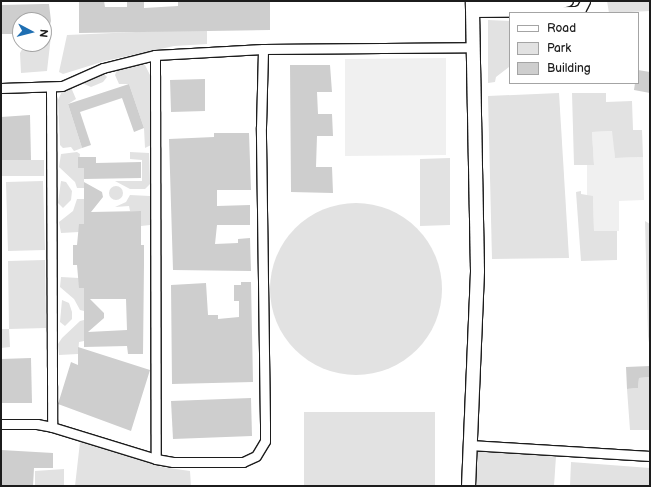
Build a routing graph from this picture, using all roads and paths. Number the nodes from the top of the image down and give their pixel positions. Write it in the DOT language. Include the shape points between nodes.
graph roads {
  1 [pos="568,1"];
  2 [pos="585,1"];
  3 [pos="472,6"];
  4 [pos="473,47"];
  5 [pos="263,49"];
  6 [pos="156,55"];
  7 [pos="1,88"];
  8 [pos="51,88"];
  9 [pos="1,424"];
  10 [pos="52,427"];
  11 [pos="470,445"];
  12 [pos="650,456"];
  13 [pos="156,459"];
  14 [pos="468,486"];
  1 -- 3 [label="street"];
  2 -- 3 [label="street" via="581,9 576,11"];
  3 -- 4 [label="street"];
  4 -- 5 [label="street"];
  4 -- 11 [label="street" via="477,270"];
  5 -- 6 [label="street"];
  5 -- 13 [label="street" via="261,127 265,441 256,456 243,462 173,462"];
  6 -- 8 [label="street" via="103,68"];
  6 -- 13 [label="street"];
  7 -- 8 [label="street"];
  8 -- 10 [label="street"];
  9 -- 10 [label="street" via="37,424"];
  10 -- 13 [label="street"];
  11 -- 12 [label="street"];
  11 -- 14 [label="street"];
}
